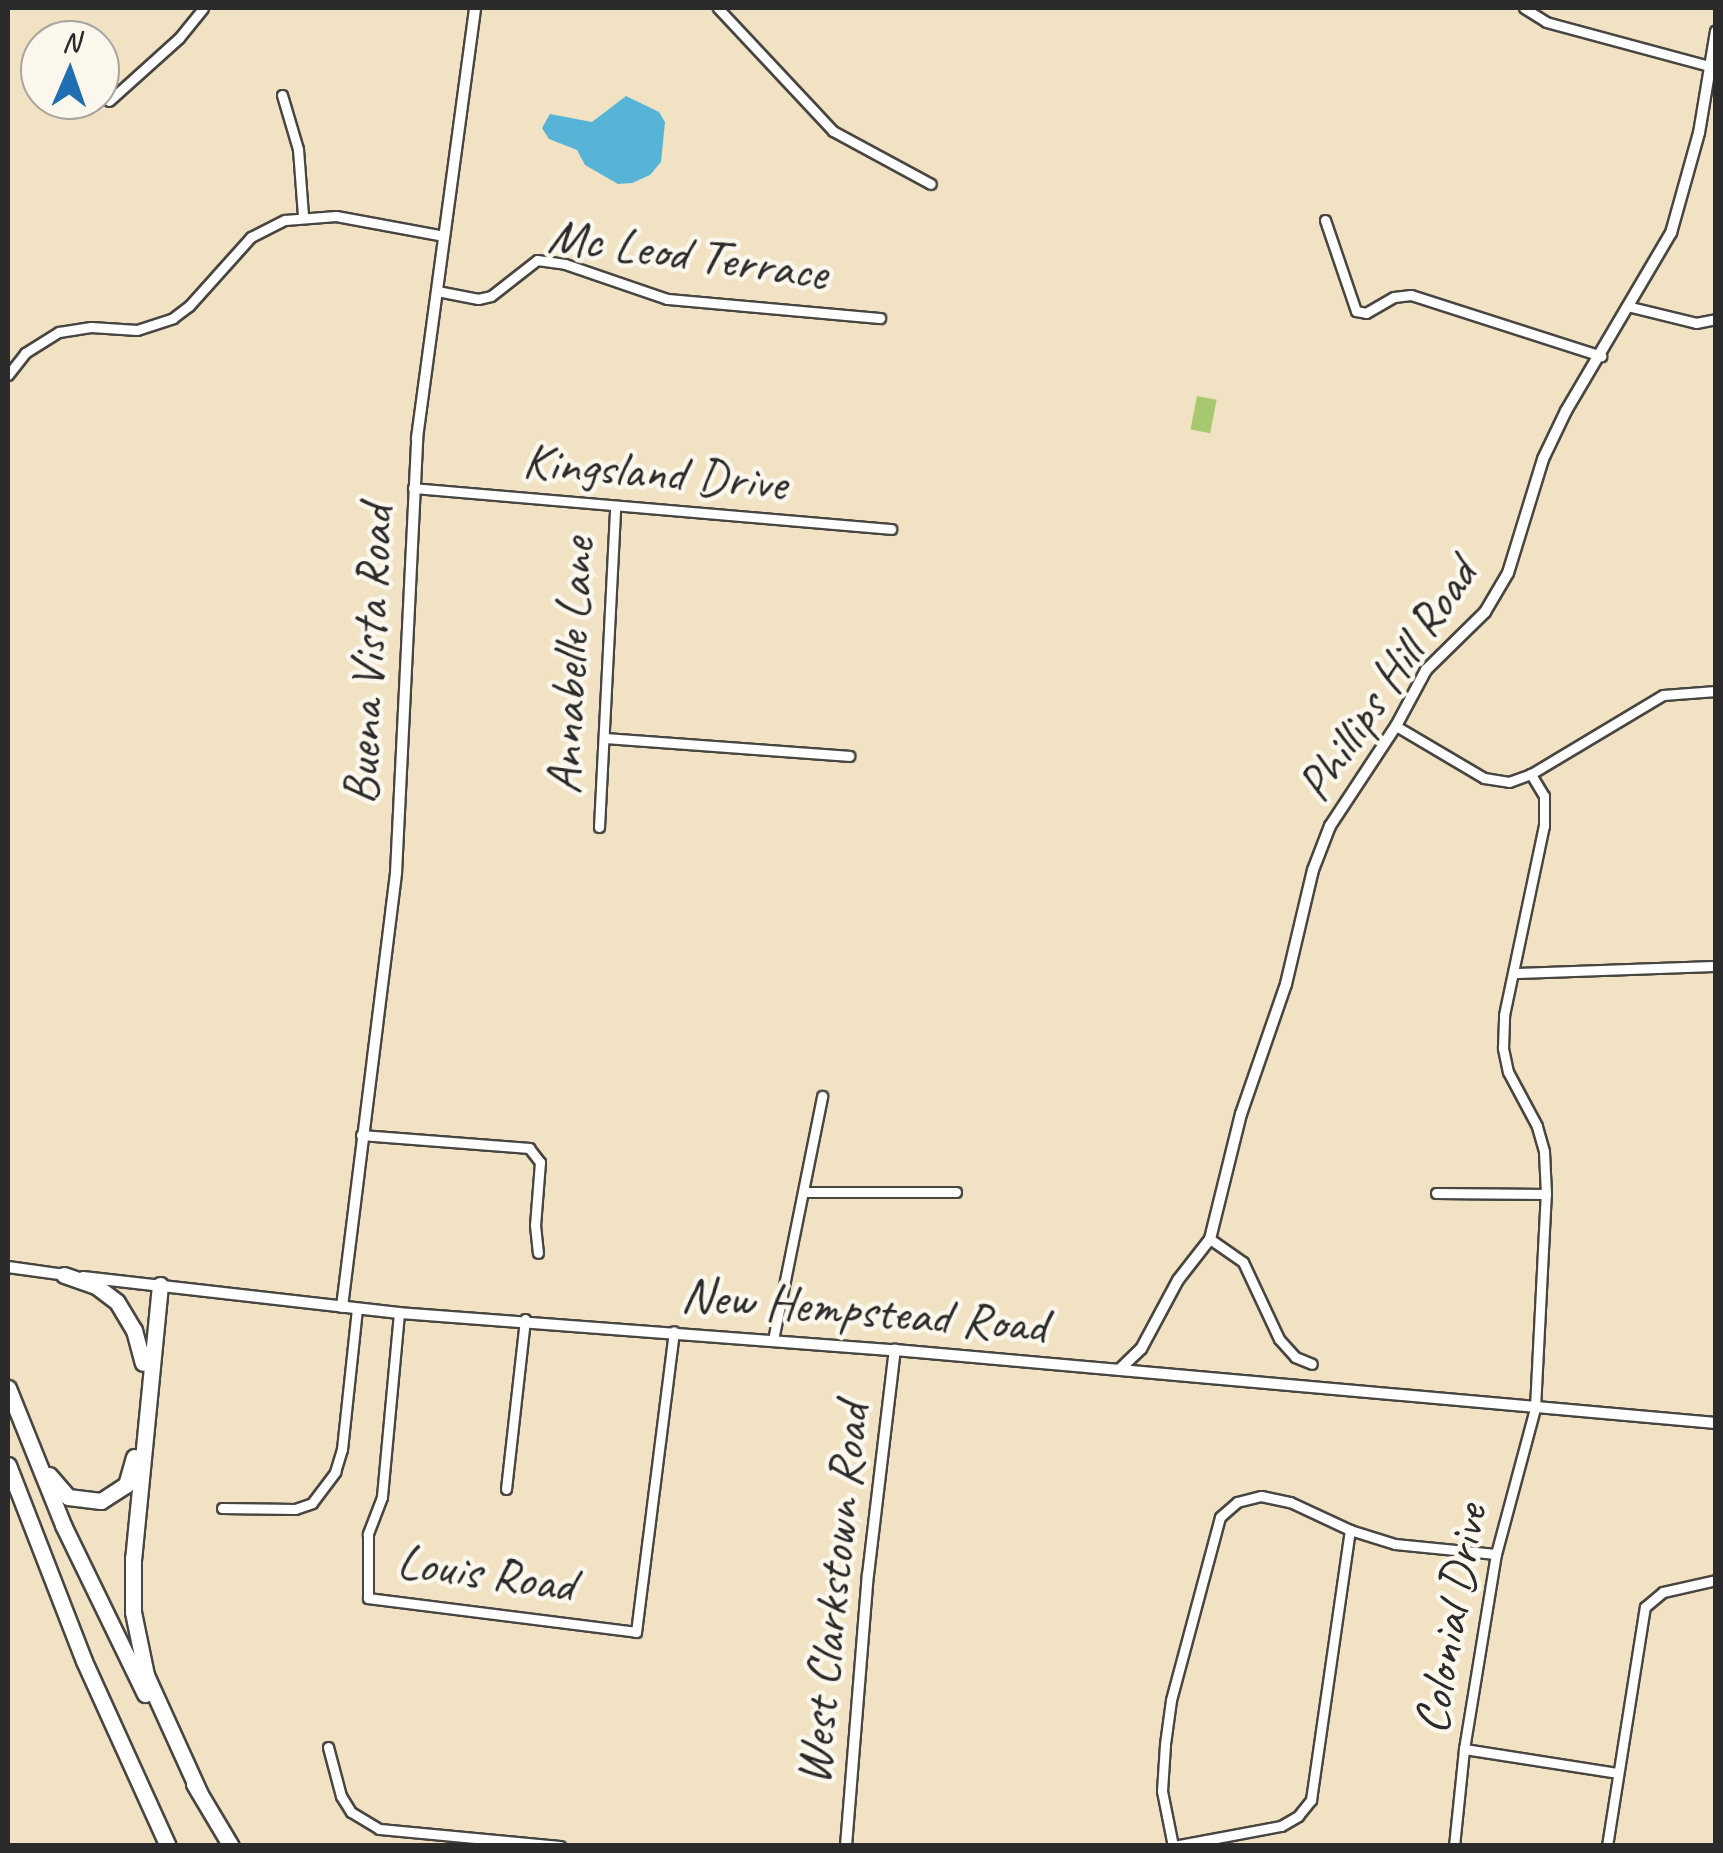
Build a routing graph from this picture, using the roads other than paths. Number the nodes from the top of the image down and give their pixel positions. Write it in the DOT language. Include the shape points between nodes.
graph roads {
  1 [pos="203,8"];
  2 [pos="476,8"];
  3 [pos="718,8"];
  4 [pos="1524,8"];
  5 [pos="1716,31"];
  6 [pos="1709,66"];
  7 [pos="120,91"];
  8 [pos="282,95"];
  9 [pos="930,184"];
  10 [pos="302,216"];
  11 [pos="1325,220"];
  12 [pos="444,236"];
  13 [pos="437,292"];
  14 [pos="1630,307"];
  15 [pos="880,318"];
  16 [pos="1716,319"];
  17 [pos="1601,356"];
  18 [pos="8,374"];
  19 [pos="413,488"];
  20 [pos="615,508"];
  21 [pos="891,529"];
  22 [pos="1716,691"];
  23 [pos="1396,726"];
  24 [pos="606,738"];
  25 [pos="849,756"];
  26 [pos="1531,774"];
  27 [pos="599,827"];
  28 [pos="1716,966"];
  29 [pos="1515,973"];
  30 [pos="822,1096"];
  31 [pos="361,1135"];
  32 [pos="804,1192"];
  33 [pos="956,1192"];
  34 [pos="1436,1193"];
  35 [pos="1546,1194"];
  36 [pos="1210,1238"];
  37 [pos="538,1253"];
  38 [pos="8,1267"];
  39 [pos="64,1275"];
  40 [pos="156,1285"];
  41 [pos="342,1307"];
  42 [pos="357,1309"];
  43 [pos="400,1313"];
  44 [pos="525,1320"];
  45 [pos="674,1331"];
  46 [pos="773,1340"];
  47 [pos="895,1350"];
  48 [pos="144,1363"];
  49 [pos="1312,1364"];
  50 [pos="1120,1369"];
  51 [pos="8,1386"];
  52 [pos="1535,1408"];
  53 [pos="1716,1424"];
  54 [pos="8,1465"];
  55 [pos="506,1489"];
  56 [pos="222,1508"];
  57 [pos="1350,1530"];
  58 [pos="1496,1554"];
  59 [pos="1716,1580"];
  60 [pos="328,1747"];
  61 [pos="1464,1750"];
  62 [pos="1617,1773"];
  63 [pos="199,1792"];
  64 [pos="168,1846"];
  65 [pos="230,1846"];
  66 [pos="560,1846"];
  67 [pos="846,1846"];
  68 [pos="1174,1846"];
  69 [pos="1454,1846"];
  70 [pos="1607,1846"];
  1 -- 7 [label="street"];
  2 -- 12 [label="street, Buena Vista Road"];
  3 -- 9 [label="street" via="834,132"];
  4 -- 6 [label="street" via="1546,22"];
  5 -- 6 [label="street, Phillips Hill Road"];
  6 -- 14 [label="street, Phillips Hill Road" via="1681,206"];
  8 -- 10 [label="street" via="298,150"];
  10 -- 12 [label="street"];
  10 -- 18 [label="street" via="251,238 189,306 158,326 59,332"];
  11 -- 17 [label="street" via="1356,311 1412,295"];
  12 -- 13 [label="street, Buena Vista Road"];
  13 -- 15 [label="street, Mc Leod Terrace" via="491,296 537,260 667,299"];
  13 -- 19 [label="street, Buena Vista Road"];
  14 -- 16 [label="street" via="1696,322"];
  14 -- 17 [label="street, Phillips Hill Road"];
  17 -- 23 [label="street, Phillips Hill Road" via="1544,460 1508,573 1485,612 1426,670"];
  19 -- 20 [label="street, Kingsland Drive"];
  19 -- 31 [label="street, Buena Vista Road" via="396,873"];
  20 -- 21 [label="street, Kingsland Drive"];
  20 -- 24 [label="street, Annabelle Lane"];
  22 -- 26 [label="street" via="1663,695"];
  23 -- 26 [label="street" via="1484,778 1509,782"];
  23 -- 36 [label="street, Phillips Hill Road" via="1330,826 1313,870"];
  24 -- 25 [label="street"];
  24 -- 27 [label="street, Annabelle Lane"];
  26 -- 29 [label="street, Colonial Drive" via="1544,796 1544,826"];
  28 -- 29 [label="street"];
  29 -- 35 [label="street, Colonial Drive" via="1503,1048 1544,1151"];
  30 -- 32 [label="street"];
  31 -- 37 [label="street" via="529,1148 540,1162"];
  31 -- 41 [label="street, Buena Vista Road"];
  32 -- 33 [label="street"];
  32 -- 46 [label="street"];
  34 -- 35 [label="street"];
  35 -- 52 [label="street, Colonial Drive"];
  36 -- 49 [label="street" via="1244,1262 1279,1339"];
  36 -- 50 [label="street, Phillips Hill Road" via="1141,1348"];
  38 -- 39 [label="street, New Hempstead Road"];
  39 -- 40 [label="street, New Hempstead Road"];
  39 -- 48 [label="highway" via="117,1302"];
  40 -- 41 [label="street, New Hempstead Road"];
  40 -- 48 [label="highway"];
  40 -- 63 [label="highway" via="133,1612 146,1675"];
  41 -- 42 [label="street, New Hempstead Road"];
  42 -- 43 [label="street, New Hempstead Road"];
  42 -- 56 [label="street" via="335,1472 312,1502 295,1509"];
  43 -- 44 [label="street, New Hempstead Road"];
  43 -- 45 [label="street, Louis Road" via="382,1497 368,1534 368,1598 636,1632"];
  44 -- 45 [label="street, New Hempstead Road"];
  44 -- 55 [label="street"];
  45 -- 46 [label="street, New Hempstead Road"];
  46 -- 47 [label="street, New Hempstead Road"];
  47 -- 50 [label="street, New Hempstead Road"];
  47 -- 67 [label="street, West Clarkstown Road"];
  48 -- 51 [label="highway" via="131,1473 117,1493 95,1502 72,1499 57,1487"];
  50 -- 52 [label="street, New Hempstead Road"];
  51 -- 63 [label="highway" via="97,1599"];
  52 -- 53 [label="street, New Hempstead Road"];
  52 -- 58 [label="street, Colonial Drive"];
  54 -- 64 [label="highway" via="84,1661"];
  57 -- 58 [label="street" via="1395,1544"];
  57 -- 68 [label="street" via="1311,1800 1280,1826"];
  57 -- 68 [label="street" via="1261,1496 1237,1502 1220,1518 1167,1729 1162,1791"];
  58 -- 61 [label="street, Colonial Drive"];
  59 -- 62 [label="street" via="1664,1592 1645,1607"];
  60 -- 66 [label="street" via="341,1796 351,1812 378,1829"];
  61 -- 62 [label="street"];
  61 -- 69 [label="street, Colonial Drive"];
  62 -- 70 [label="street"];
  63 -- 65 [label="highway"];
}
